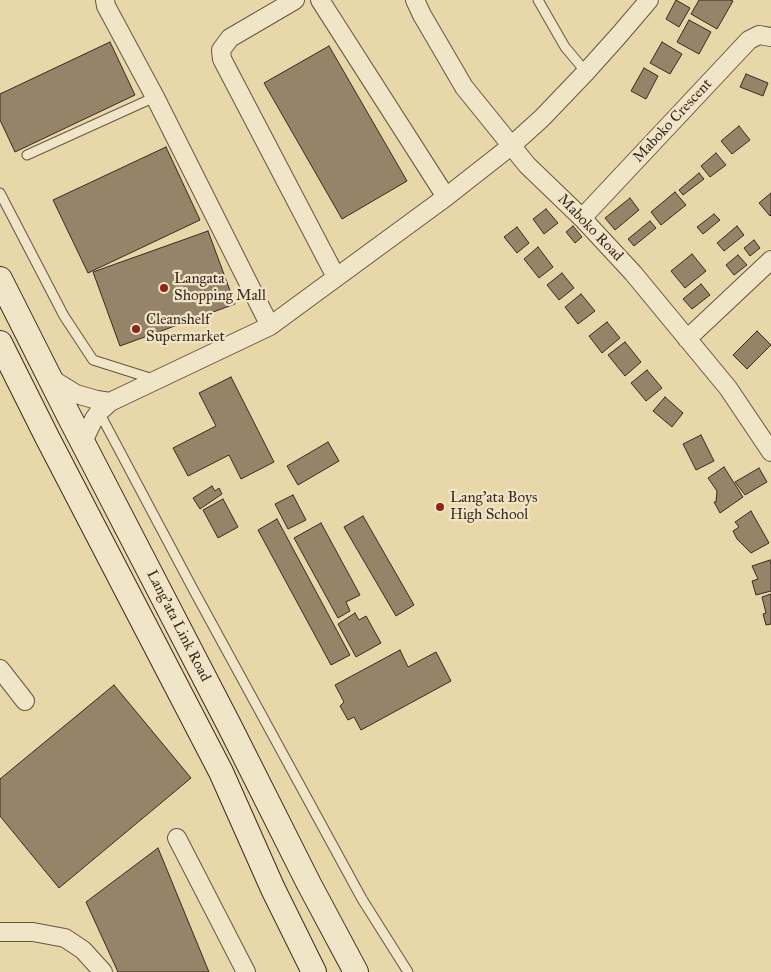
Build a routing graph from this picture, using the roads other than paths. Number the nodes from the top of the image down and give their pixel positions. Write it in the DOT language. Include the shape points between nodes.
graph roads {
  1 [pos="105,0"];
  2 [pos="295,0"];
  3 [pos="320,0"];
  4 [pos="415,0"];
  5 [pos="538,0"];
  6 [pos="649,0"];
  7 [pos="771,37"];
  8 [pos="586,72"];
  9 [pos="155,97"];
  10 [pos="511,146"];
  11 [pos="27,155"];
  12 [pos="0,193"];
  13 [pos="446,197"];
  14 [pos="582,218"];
  15 [pos="771,260"];
  16 [pos="336,277"];
  17 [pos="0,279"];
  18 [pos="270,326"];
  19 [pos="687,339"];
  20 [pos="0,343"];
  21 [pos="50,378"];
  22 [pos="156,380"];
  23 [pos="105,407"];
  24 [pos="83,442"];
  25 [pos="771,452"];
  26 [pos="0,669"];
  27 [pos="25,701"];
  28 [pos="177,838"];
  29 [pos="0,932"];
  30 [pos="103,972"];
  31 [pos="246,972"];
  32 [pos="314,972"];
  33 [pos="356,972"];
  34 [pos="408,972"];
  1 -- 9 [label="street"];
  2 -- 16 [label="street" via="230,38 221,50 222,59"];
  3 -- 13 [label="street"];
  4 -- 10 [label="street, Maboko Road" via="464,87"];
  5 -- 8 [label="lane" via="564,47"];
  6 -- 8 [label="street"];
  7 -- 14 [label="street, Maboko Crescent" via="759,35 749,40"];
  8 -- 10 [label="street"];
  9 -- 11 [label="lane"];
  9 -- 18 [label="street"];
  10 -- 13 [label="street"];
  10 -- 14 [label="street, Maboko Road"];
  12 -- 22 [label="lane" via="64,316 94,360"];
  13 -- 16 [label="street"];
  14 -- 19 [label="street, Maboko Road"];
  15 -- 19 [label="street"];
  16 -- 18 [label="street"];
  17 -- 21 [label="main road, Lang'ata Link Road"];
  18 -- 22 [label="street"];
  19 -- 25 [label="street, Maboko Road" via="728,388"];
  20 -- 32 [label="main road, Lang'ata Link Road" via="221,772"];
  21 -- 23 [label="street"];
  21 -- 24 [label="main road, Lang'ata Link Road"];
  22 -- 23 [label="street"];
  23 -- 24 [label="street"];
  23 -- 34 [label="lane" via="198,598 362,899"];
  24 -- 33 [label="main road, Lang'ata Link Road"];
  26 -- 27 [label="street"];
  28 -- 31 [label="street"];
  29 -- 30 [label="street" via="33,932 65,938 83,950"];
}
